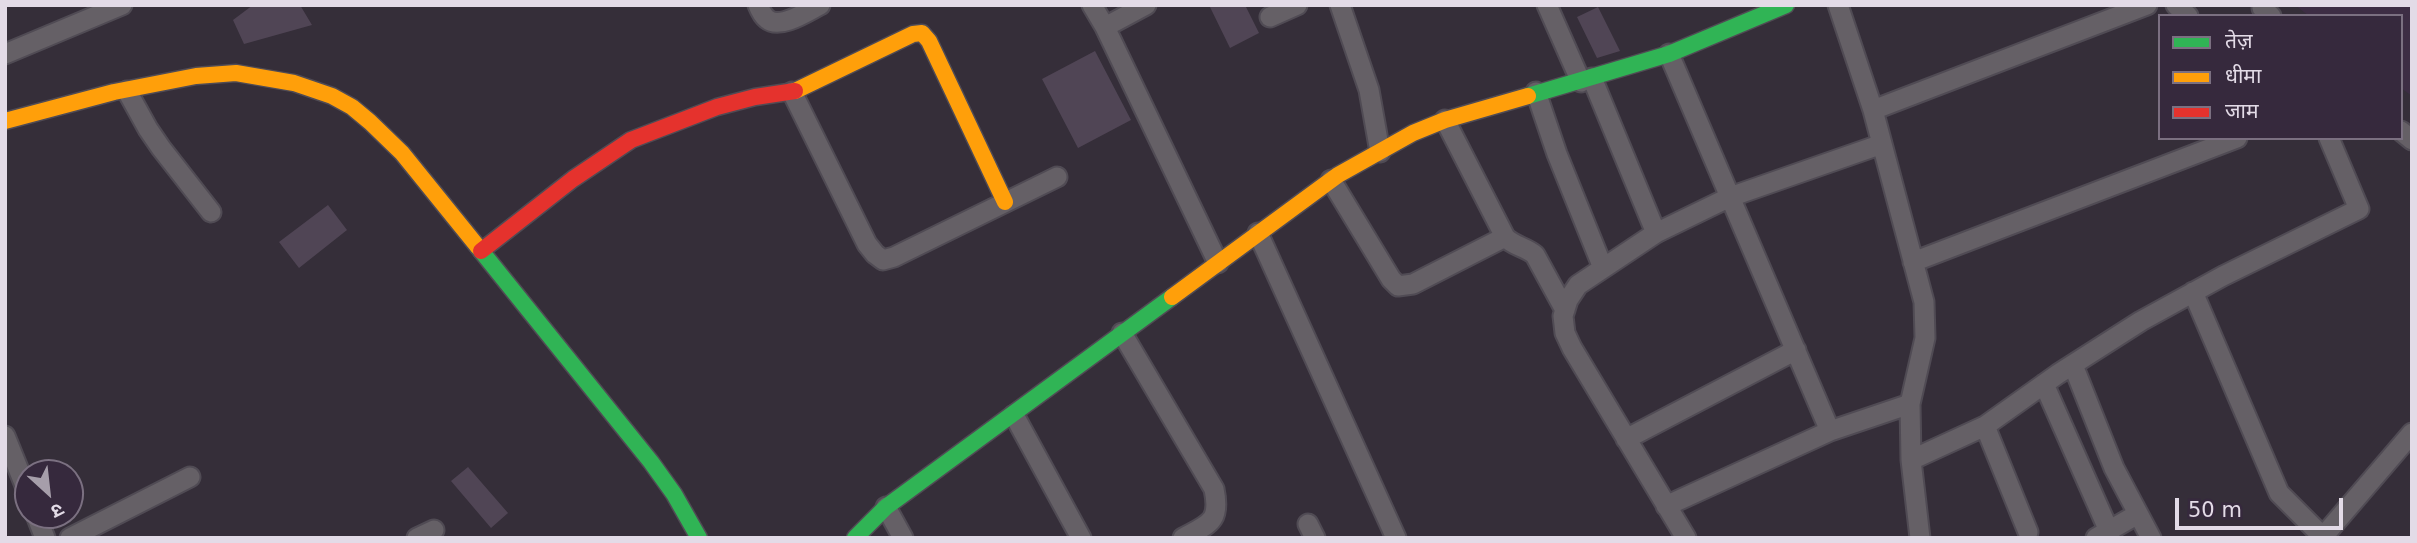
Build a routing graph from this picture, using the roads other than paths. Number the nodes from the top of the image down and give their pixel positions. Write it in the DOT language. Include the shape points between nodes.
graph roads {
  1 [pos="122,5"];
  2 [pos="758,5"];
  3 [pos="820,5"];
  4 [pos="1092,5"];
  5 [pos="1146,5"];
  6 [pos="1297,5"];
  7 [pos="1340,5"];
  8 [pos="1547,5"];
  9 [pos="1786,5"];
  10 [pos="1838,5"];
  11 [pos="2147,5"];
  12 [pos="1270,17"];
  13 [pos="1105,27"];
  14 [pos="5,54"];
  15 [pos="1669,54"];
  16 [pos="1586,80"];
  17 [pos="127,91"];
  18 [pos="792,92"];
  19 [pos="1536,93"];
  20 [pos="1873,110"];
  21 [pos="1445,120"];
  22 [pos="5,121"];
  23 [pos="2232,140"];
  24 [pos="2330,140"];
  25 [pos="1882,144"];
  26 [pos="1380,152"];
  27 [pos="1057,177"];
  28 [pos="1331,180"];
  29 [pos="1730,197"];
  30 [pos="1005,202"];
  31 [pos="211,212"];
  32 [pos="1258,233"];
  33 [pos="1656,233"];
  34 [pos="1504,237"];
  35 [pos="481,251"];
  36 [pos="1913,262"];
  37 [pos="1218,263"];
  38 [pos="1603,268"];
  39 [pos="2193,292"];
  40 [pos="1565,310"];
  41 [pos="1122,333"];
  42 [pos="1796,350"];
  43 [pos="2073,365"];
  44 [pos="2044,384"];
  45 [pos="1910,404"];
  46 [pos="1014,415"];
  47 [pos="1985,426"];
  48 [pos="1830,431"];
  49 [pos="2412,433"];
  50 [pos="5,436"];
  51 [pos="1626,439"];
  52 [pos="14,459"];
  53 [pos="1911,460"];
  54 [pos="190,477"];
  55 [pos="1666,506"];
  56 [pos="886,507"];
  57 [pos="2138,514"];
  58 [pos="2028,532"];
  59 [pos="2102,534"];
  60 [pos="2323,537"];
  61 [pos="70,538"];
  62 [pos="699,538"];
  63 [pos="855,538"];
  64 [pos="904,538"];
  65 [pos="1080,538"];
  66 [pos="1183,538"];
  67 [pos="1396,538"];
  68 [pos="1686,538"];
  69 [pos="1920,538"];
  70 [pos="2151,538"];
  1 -- 14 [label="street"];
  2 -- 3 [label="street" via="774,23"];
  4 -- 13 [label="street"];
  5 -- 13 [label="street"];
  6 -- 12 [label="street"];
  7 -- 26 [label="street" via="1369,90"];
  8 -- 16 [label="street"];
  9 -- 15 [label="street"];
  10 -- 20 [label="street"];
  11 -- 20 [label="street"];
  13 -- 37 [label="street"];
  15 -- 16 [label="street"];
  15 -- 29 [label="street"];
  16 -- 19 [label="street"];
  16 -- 33 [label="street"];
  17 -- 22 [label="street"];
  17 -- 31 [label="street" via="160,148"];
  17 -- 35 [label="street" via="226,73 285,80 335,97 373,124 402,153"];
  18 -- 30 [label="street" via="867,244 883,260"];
  18 -- 30 [label="street" via="922,33"];
  18 -- 35 [label="street" via="717,107 631,140"];
  19 -- 21 [label="street"];
  19 -- 38 [label="street"];
  20 -- 25 [label="street"];
  21 -- 26 [label="street"];
  21 -- 34 [label="street"];
  23 -- 36 [label="street"];
  24 -- 39 [label="street" via="2360,209"];
  25 -- 29 [label="street"];
  25 -- 36 [label="street"];
  26 -- 28 [label="street"];
  27 -- 30 [label="street"];
  28 -- 32 [label="street"];
  28 -- 34 [label="street" via="1398,286 1413,284"];
  29 -- 33 [label="street"];
  29 -- 42 [label="street"];
  32 -- 37 [label="street"];
  32 -- 67 [label="street"];
  33 -- 38 [label="street"];
  34 -- 40 [label="street" via="1535,255"];
  35 -- 62 [label="street" via="651,462"];
  36 -- 45 [label="street" via="1924,302 1926,338"];
  37 -- 41 [label="street"];
  38 -- 40 [label="street" via="1577,285"];
  39 -- 43 [label="street"];
  39 -- 60 [label="street" via="2279,493"];
  40 -- 51 [label="street" via="1565,333 1572,348"];
  41 -- 46 [label="street"];
  41 -- 66 [label="street" via="1214,489 1213,519"];
  42 -- 48 [label="street"];
  42 -- 51 [label="street"];
  43 -- 44 [label="street"];
  43 -- 57 [label="street" via="2114,468"];
  44 -- 47 [label="street"];
  44 -- 59 [label="street"];
  45 -- 48 [label="street"];
  45 -- 53 [label="street"];
  46 -- 56 [label="street"];
  46 -- 65 [label="street"];
  47 -- 53 [label="street"];
  47 -- 58 [label="street"];
  48 -- 55 [label="street"];
  49 -- 60 [label="street"];
  50 -- 52 [label="street"];
  51 -- 55 [label="street"];
  53 -- 69 [label="street"];
  54 -- 61 [label="street"];
  55 -- 68 [label="street"];
  56 -- 63 [label="street"];
  56 -- 64 [label="street"];
  57 -- 59 [label="street"];
  57 -- 70 [label="street"];
}
